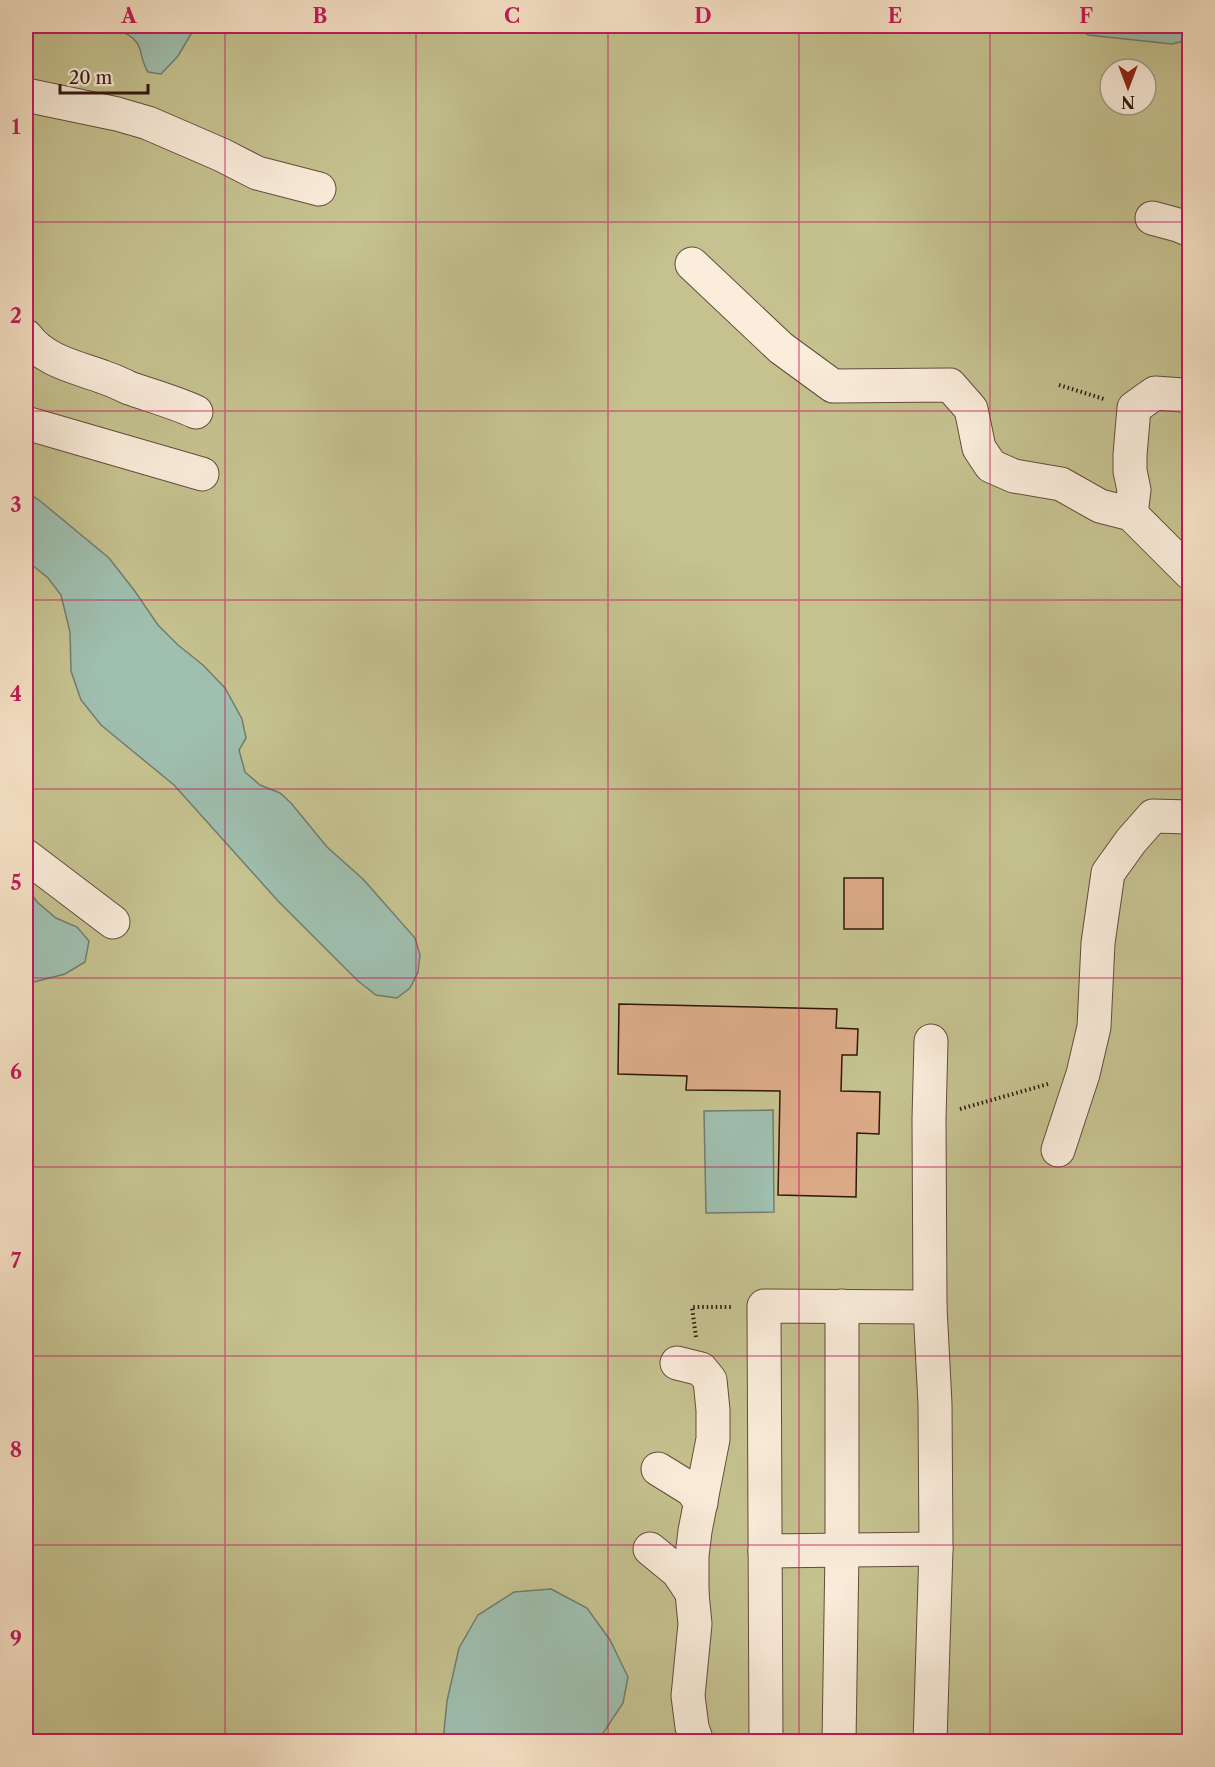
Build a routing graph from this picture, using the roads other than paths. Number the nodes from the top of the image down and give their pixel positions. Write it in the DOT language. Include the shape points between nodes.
graph roads {
  1 [pos="26,95"];
  2 [pos="319,189"];
  3 [pos="1152,219"];
  4 [pos="1190,230"];
  5 [pos="692,264"];
  6 [pos="26,336"];
  7 [pos="1190,398"];
  8 [pos="196,412"];
  9 [pos="26,423"];
  10 [pos="202,474"];
  11 [pos="1131,514"];
  12 [pos="1190,573"];
  13 [pos="1190,817"];
  14 [pos="26,856"];
  15 [pos="112,922"];
  16 [pos="932,1041"];
  17 [pos="1058,1150"];
  18 [pos="842,1306"];
  19 [pos="930,1307"];
  20 [pos="689,1366"];
  21 [pos="658,1469"];
  22 [pos="701,1503"];
  23 [pos="650,1549"];
  24 [pos="936,1549"];
  25 [pos="765,1551"];
  26 [pos="842,1551"];
  27 [pos="692,1593"];
  28 [pos="697,1742"];
  29 [pos="766,1742"];
  30 [pos="839,1742"];
  31 [pos="930,1742"];
  1 -- 2 [label="lane" via="148,123 257,173"];
  3 -- 4 [label="lane"];
  5 -- 11 [label="lane" via="781,348 833,386 950,385 971,409 979,448 991,466 1014,476 1061,484 1100,506"];
  6 -- 8 [label="lane" via="33,346 53,359"];
  7 -- 11 [label="lane" via="1155,393 1134,408"];
  9 -- 10 [label="lane"];
  11 -- 12 [label="lane"];
  13 -- 17 [label="lane" via="1153,816 1108,873 1098,943 1094,1027"];
  14 -- 15 [label="lane"];
  16 -- 19 [label="lane"];
  18 -- 19 [label="lane"];
  18 -- 25 [label="lane" via="764,1306"];
  18 -- 26 [label="lane"];
  19 -- 24 [label="lane"];
  20 -- 22 [label="lane" via="710,1380 713,1410"];
  21 -- 22 [label="lane" via="692,1490"];
  22 -- 27 [label="lane" via="692,1556"];
  23 -- 27 [label="lane" via="678,1572"];
  24 -- 26 [label="lane"];
  24 -- 31 [label="lane"];
  25 -- 26 [label="lane"];
  25 -- 29 [label="lane"];
  26 -- 30 [label="lane"];
  27 -- 28 [label="lane" via="695,1624 688,1696"];
}
